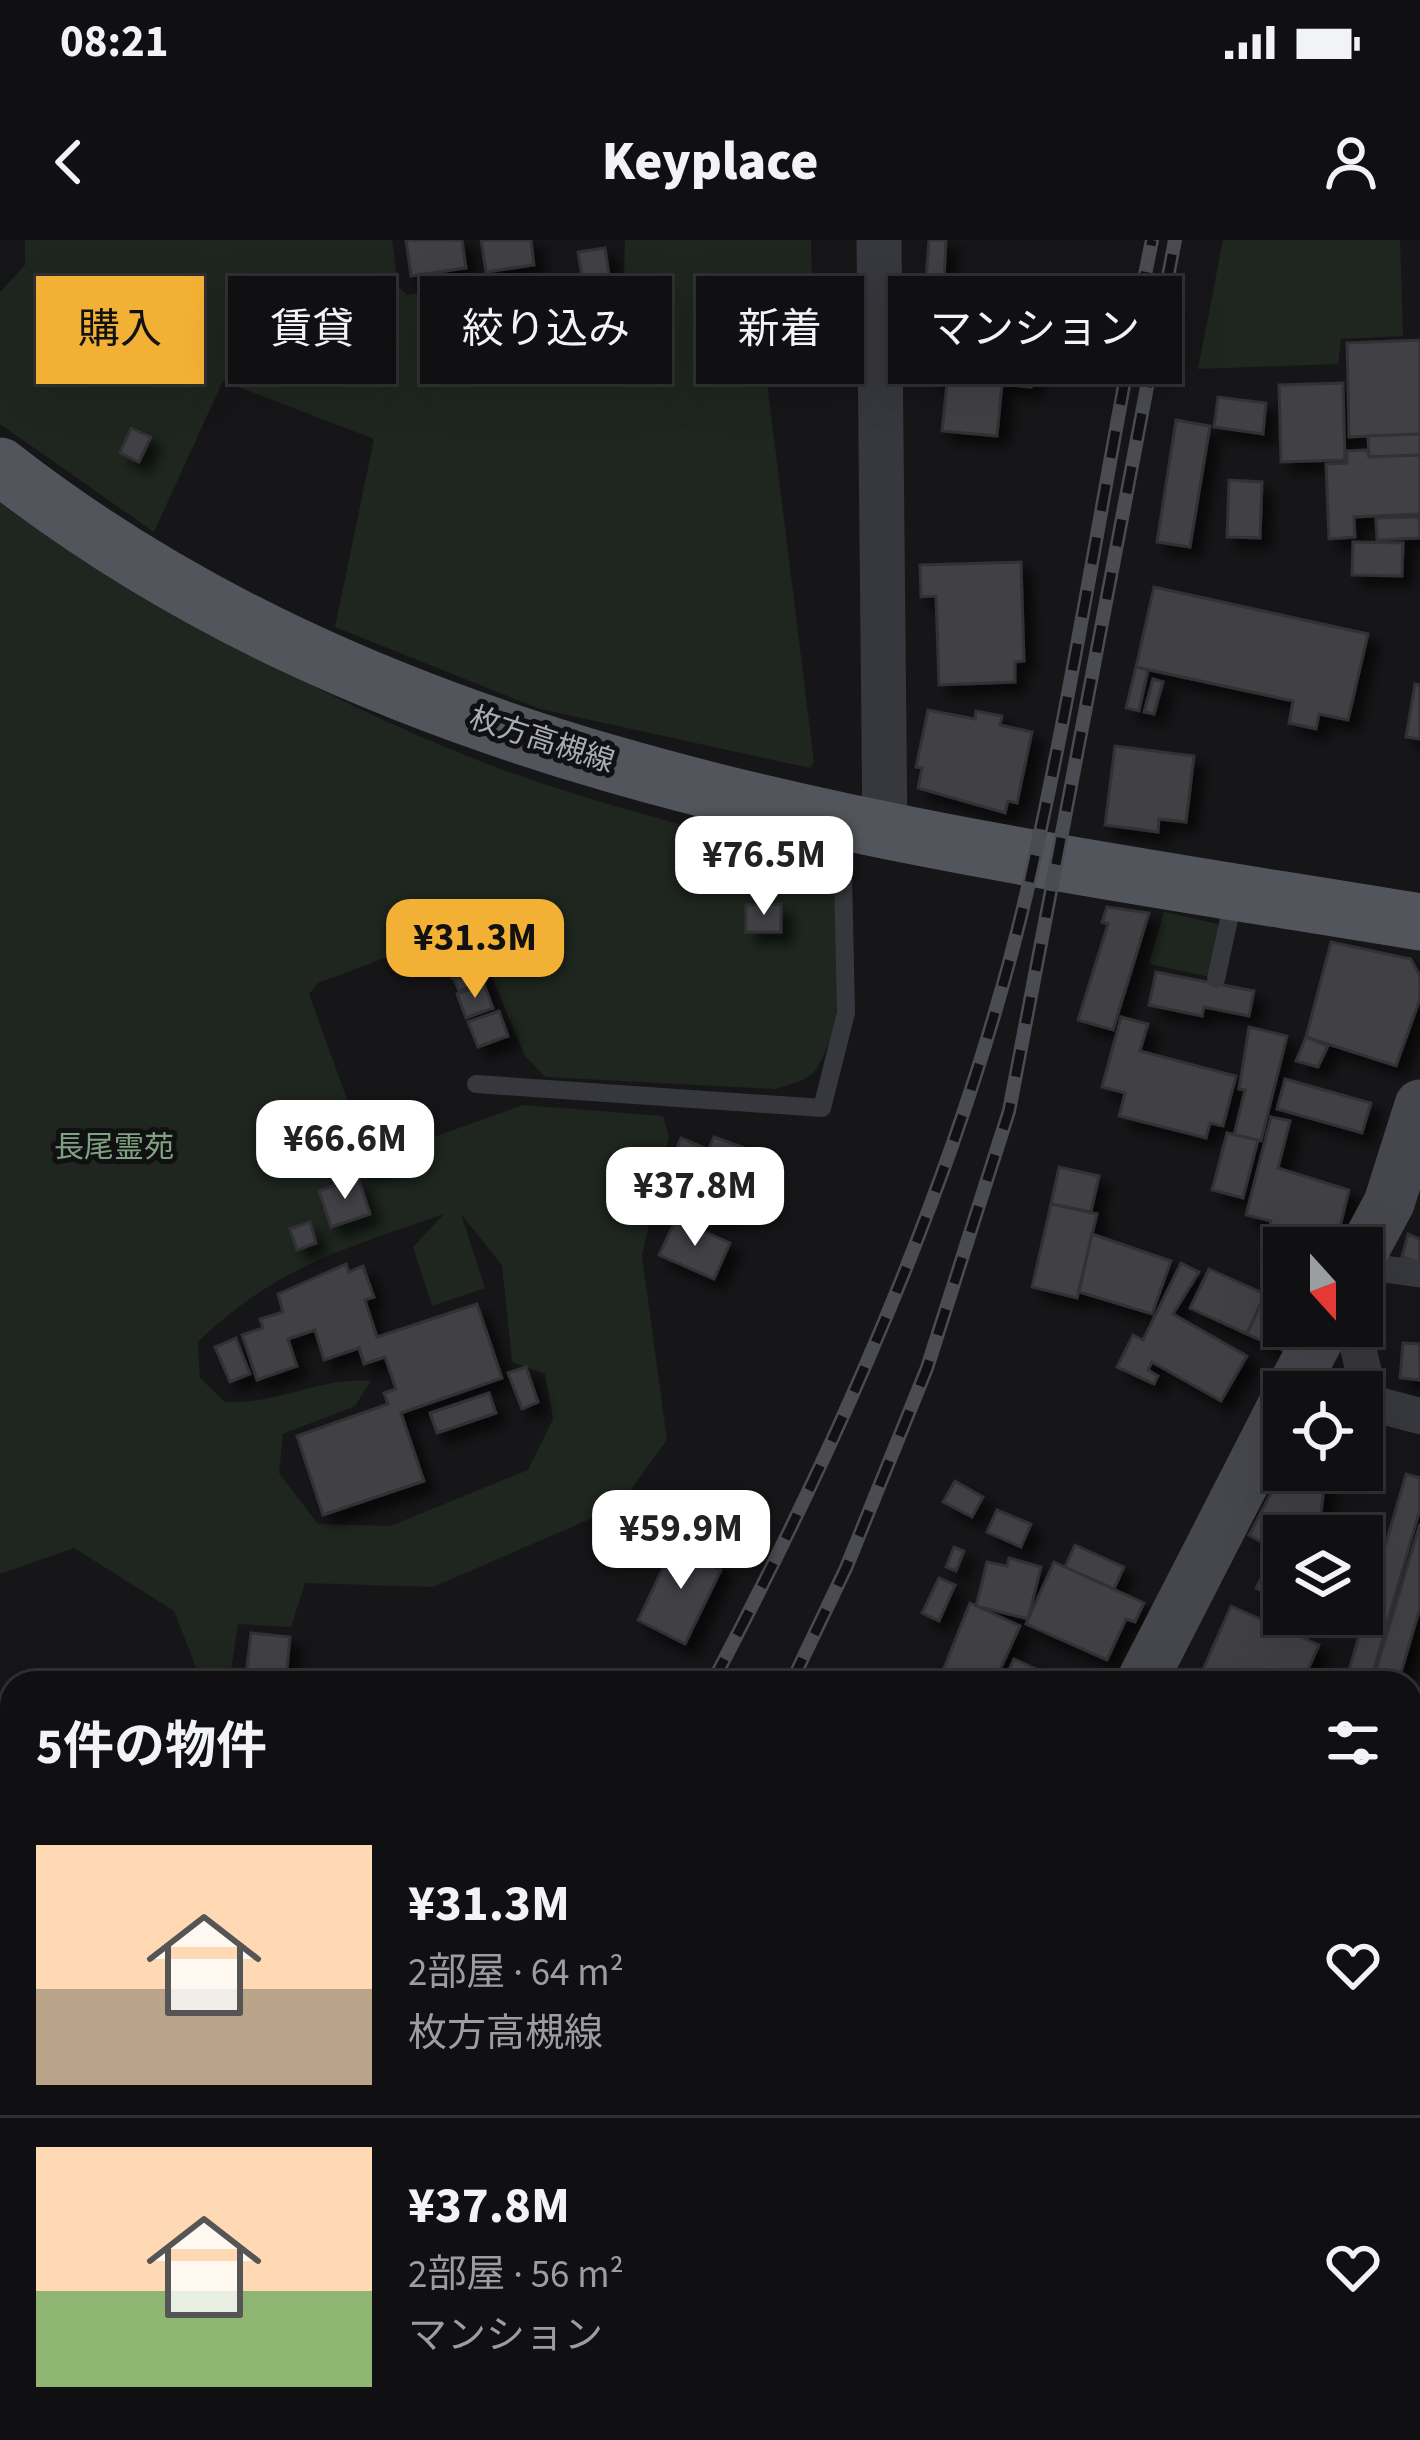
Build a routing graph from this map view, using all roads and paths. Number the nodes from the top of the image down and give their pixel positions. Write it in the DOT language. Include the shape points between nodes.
graph roads {
  1 [pos="879,240"];
  2 [pos="0,466"];
  3 [pos="863,829"];
  4 [pos="1235,891"];
  5 [pos="1420,922"];
  6 [pos="1216,979"];
  7 [pos="476,1084"];
  8 [pos="1420,1105"];
  9 [pos="1376,1227"];
  10 [pos="1383,1270"];
  11 [pos="1420,1274"];
  12 [pos="1358,1347"];
  13 [pos="1420,1416"];
  14 [pos="1263,1445"];
  15 [pos="1147,1671"];
  1 -- 3 [label="street"];
  2 -- 3 [label="main road, 枚方高槻線" via="164,576 354,675 549,747"];
  3 -- 4 [label="main road, 枚方高槻線"];
  3 -- 7 [label="lane" via="846,1013 822,1108"];
  4 -- 5 [label="main road, 枚方高槻線"];
  4 -- 6 [label="lane"];
  8 -- 9 [label="main road"];
  10 -- 11 [label="street"];
  12 -- 13 [label="street" via="1371,1403"];
  14 -- 15 [label="main road"];
}
